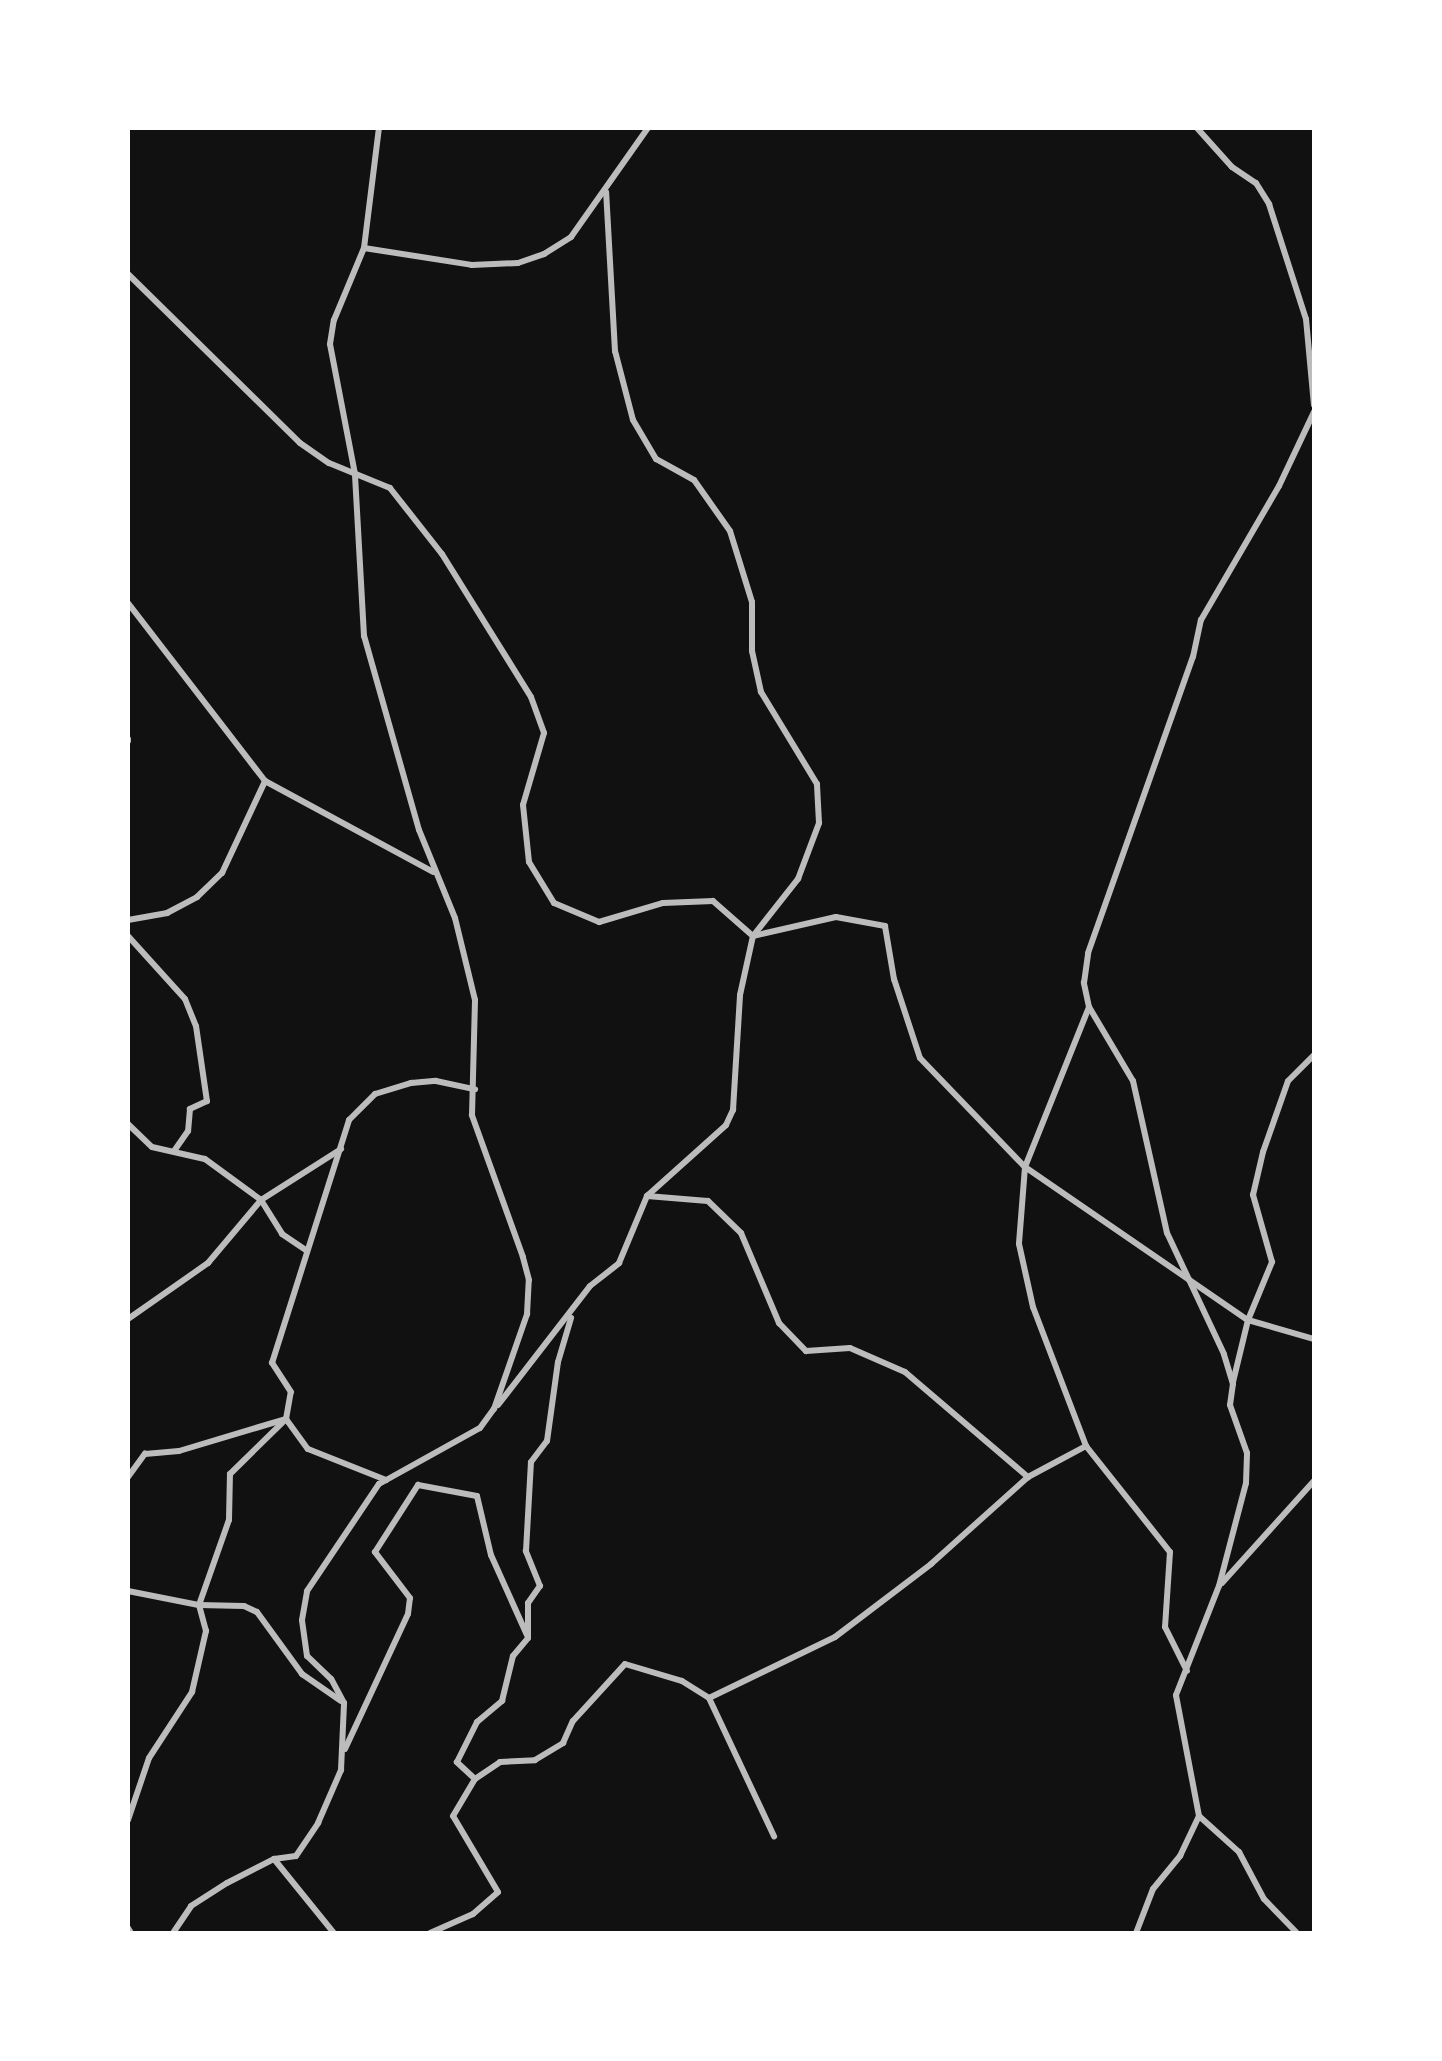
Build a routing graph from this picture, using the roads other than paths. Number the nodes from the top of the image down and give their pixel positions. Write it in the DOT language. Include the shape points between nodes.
graph roads {
  1 [pos="379,128"];
  2 [pos="648,128"];
  3 [pos="1197,128"];
  4 [pos="606,192"];
  5 [pos="364,248"];
  6 [pos="128,274"];
  7 [pos="1314,405"];
  8 [pos="1314,412"];
  9 [pos="355,474"];
  10 [pos="128,603"];
  11 [pos="265,781"];
  12 [pos="433,872"];
  13 [pos="128,920"];
  14 [pos="128,936"];
  15 [pos="753,936"];
  16 [pos="1089,1007"];
  17 [pos="1314,1055"];
  18 [pos="475,1089"];
  19 [pos="128,1124"];
  20 [pos="341,1149"];
  21 [pos="174,1151"];
  22 [pos="1025,1167"];
  23 [pos="647,1196"];
  24 [pos="261,1200"];
  25 [pos="307,1251"];
  26 [pos="1191,1284"];
  27 [pos="573,1312"];
  28 [pos="128,1319"];
  29 [pos="1248,1320"];
  30 [pos="1314,1339"];
  31 [pos="1233,1384"];
  32 [pos="494,1409"];
  33 [pos="286,1419"];
  34 [pos="1086,1446"];
  35 [pos="128,1477"];
  36 [pos="1028,1477"];
  37 [pos="386,1480"];
  38 [pos="1314,1481"];
  39 [pos="1219,1586"];
  40 [pos="128,1591"];
  41 [pos="199,1605"];
  42 [pos="528,1638"];
  43 [pos="1187,1671"];
  44 [pos="709,1698"];
  45 [pos="344,1703"];
  46 [pos="344,1750"];
  47 [pos="475,1779"];
  48 [pos="1199,1816"];
  49 [pos="128,1820"];
  50 [pos="774,1836"];
  51 [pos="274,1859"];
  52 [pos="173,1933"];
  53 [pos="334,1933"];
  54 [pos="430,1933"];
  55 [pos="1136,1933"];
  56 [pos="1297,1933"];
  1 -- 5 [label="street"];
  2 -- 4 [label="street"];
  3 -- 7 [label="street" via="1232,167 1256,183 1269,204 1306,319"];
  4 -- 5 [label="street" via="571,237 518,263 472,265"];
  4 -- 15 [label="street" via="615,351 633,420 656,459 694,480 730,531 752,602 752,651 761,692 817,784 819,823 798,879"];
  5 -- 9 [label="street" via="334,320 330,344"];
  6 -- 9 [label="street" via="300,443"];
  8 -- 16 [label="street" via="1279,486 1201,620 1193,657 1088,953 1084,983"];
  9 -- 12 [label="street" via="364,636"];
  9 -- 15 [label="street" via="390,488 407,506 497,637 531,697 544,733 523,805 529,862 554,903 599,922 663,903 713,901"];
  10 -- 11 [label="street"];
  11 -- 12 [label="street"];
  11 -- 13 [label="street" via="222,873 197,897 167,913"];
  12 -- 18 [label="street" via="455,918 475,1000"];
  14 -- 21 [label="street" via="185,999 196,1026 207,1101 190,1109 188,1131"];
  15 -- 22 [label="street" via="836,917 885,926 894,979 920,1058"];
  15 -- 23 [label="street" via="740,995 733,1110 726,1125"];
  16 -- 22 [label="street"];
  16 -- 26 [label="street" via="1133,1081 1167,1233"];
  17 -- 29 [label="street" via="1288,1081 1263,1152 1253,1195 1272,1262"];
  18 -- 20 [label="street" via="436,1081 375,1094 349,1120"];
  18 -- 32 [label="street" via="472,1115 479,1141 529,1280 527,1314"];
  19 -- 21 [label="street" via="152,1147"];
  20 -- 24 [label="street"];
  20 -- 25 [label="street"];
  21 -- 24 [label="street" via="205,1159"];
  22 -- 26 [label="street"];
  22 -- 34 [label="street" via="1019,1244 1033,1307"];
  23 -- 27 [label="street" via="619,1263 590,1286"];
  23 -- 36 [label="street" via="708,1201 741,1233 779,1323 806,1351 850,1348 905,1372"];
  24 -- 25 [label="street" via="282,1234"];
  24 -- 28 [label="street" via="208,1263"];
  25 -- 33 [label="street" via="272,1363 291,1392"];
  26 -- 29 [label="street"];
  26 -- 31 [label="street"];
  27 -- 32 [label="street"];
  27 -- 42 [label="street" via="558,1362 547,1441 531,1462 526,1551 540,1586 528,1603"];
  29 -- 30 [label="street"];
  29 -- 31 [label="street"];
  31 -- 39 [label="street" via="1230,1405 1247,1453 1246,1483"];
  32 -- 37 [label="street" via="480,1428"];
  33 -- 35 [label="street" via="179,1451 145,1454"];
  33 -- 37 [label="street" via="308,1449"];
  33 -- 41 [label="street" via="230,1474 229,1520"];
  34 -- 36 [label="street"];
  34 -- 43 [label="street" via="1170,1552 1165,1627"];
  36 -- 44 [label="street" via="931,1564 835,1637"];
  37 -- 45 [label="street" via="307,1591 302,1620 307,1656 331,1679"];
  38 -- 39 [label="street"];
  39 -- 43 [label="street"];
  40 -- 41 [label="street"];
  41 -- 45 [label="street" via="244,1606 257,1612 302,1674"];
  41 -- 49 [label="street" via="206,1631 192,1692 149,1758"];
  42 -- 46 [label="street" via="491,1555 477,1496 418,1485 375,1552 410,1598 408,1614"];
  42 -- 47 [label="street" via="513,1656 502,1701 477,1722 457,1762"];
  43 -- 48 [label="street" via="1176,1695"];
  44 -- 47 [label="street" via="682,1681 625,1664 573,1721 563,1743 535,1760 500,1762"];
  44 -- 50 [label="street"];
  45 -- 46 [label="street"];
  46 -- 51 [label="street" via="336,1786 318,1823 296,1856"];
  47 -- 54 [label="street" via="453,1816 498,1892 473,1914"];
  48 -- 55 [label="street" via="1180,1856 1153,1889"];
  48 -- 56 [label="street" via="1239,1852 1264,1899"];
  51 -- 52 [label="street" via="191,1906"];
  51 -- 53 [label="street"];
}
